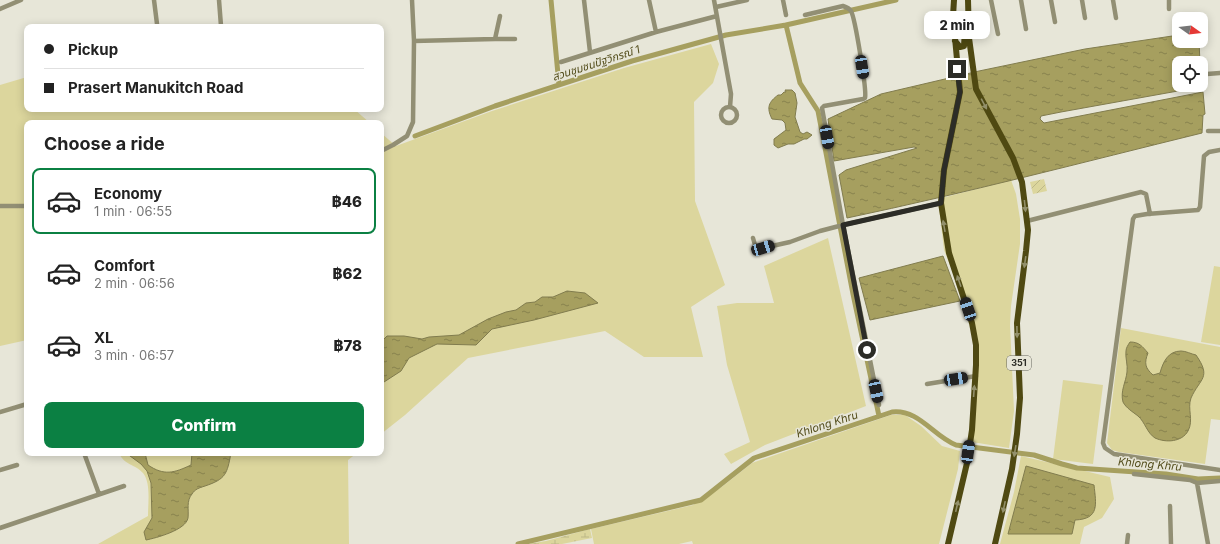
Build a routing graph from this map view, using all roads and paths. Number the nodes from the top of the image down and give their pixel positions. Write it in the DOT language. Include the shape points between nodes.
graph roads {
  1 [pos="22,0"];
  2 [pos="154,0"];
  3 [pos="219,0"];
  4 [pos="412,0"];
  5 [pos="584,0"];
  6 [pos="650,0"];
  7 [pos="714,0"];
  8 [pos="747,0"];
  9 [pos="783,0"];
  10 [pos="954,0"];
  11 [pos="964,0"];
  12 [pos="968,0"];
  13 [pos="991,0"];
  14 [pos="1021,0"];
  15 [pos="1051,0"];
  16 [pos="1082,0"];
  17 [pos="1113,0"];
  18 [pos="1168,0"];
  19 [pos="716,7"];
  20 [pos="1169,8"];
  21 [pos="0,9"];
  22 [pos="786,15"];
  23 [pos="805,15"];
  24 [pos="500,16"];
  25 [pos="717,16"];
  26 [pos="1085,18"];
  27 [pos="1116,18"];
  28 [pos="1054,22"];
  29 [pos="157,24"];
  30 [pos="221,24"];
  31 [pos="1026,29"];
  32 [pos="656,32"];
  33 [pos="998,34"];
  34 [pos="495,39"];
  35 [pos="515,39"];
  36 [pos="414,41"];
  37 [pos="955,41"];
  38 [pos="590,52"];
  39 [pos="561,62"];
  40 [pos="1220,73"];
  41 [pos="1208,74"];
  42 [pos="730,107"];
  43 [pos="1208,131"];
  44 [pos="1220,131"];
  45 [pos="384,150"];
  46 [pos="1220,150"];
  47 [pos="941,201"];
  48 [pos="0,206"];
  49 [pos="24,206"];
  50 [pos="1150,214"];
  51 [pos="1027,221"];
  52 [pos="840,225"];
  53 [pos="753,238"];
  54 [pos="976,376"];
  55 [pos="927,384"];
  56 [pos="24,405"];
  57 [pos="879,405"];
  58 [pos="0,412"];
  59 [pos="85,456"];
  60 [pos="16,465"];
  61 [pos="0,470"];
  62 [pos="1220,470"];
  63 [pos="1134,474"];
  64 [pos="1220,481"];
  65 [pos="1197,483"];
  66 [pos="124,486"];
  67 [pos="99,494"];
  68 [pos="1170,506"];
  69 [pos="0,528"];
  70 [pos="1128,535"];
  71 [pos="948,544"];
  72 [pos="995,544"];
  73 [pos="1127,544"];
  74 [pos="1171,544"];
  75 [pos="1208,544"];
  1 -- 21 [label="street"];
  2 -- 29 [label="street"];
  3 -- 30 [label="street"];
  4 -- 36 [label="street"];
  5 -- 38 [label="street"];
  6 -- 32 [label="street"];
  7 -- 19 [label="street"];
  8 -- 19 [label="street"];
  9 -- 22 [label="street"];
  10 -- 37 [label="main road"];
  11 -- 37 [label="main road" via="964,46 960,47"];
  12 -- 51 [label="main road, 351, one-way" via="969,38 976,89 1013,158 1022,182"];
  13 -- 33 [label="street"];
  14 -- 31 [label="street"];
  15 -- 28 [label="street"];
  16 -- 26 [label="street"];
  17 -- 27 [label="street"];
  18 -- 20 [label="street"];
  19 -- 25 [label="street"];
  23 -- 52 [label="street" via="843,6 850,10 857,38 865,98 822,108"];
  24 -- 34 [label="street"];
  25 -- 32 [label="street"];
  25 -- 42 [label="street" via="731,94"];
  32 -- 38 [label="street"];
  34 -- 35 [label="street"];
  34 -- 36 [label="street"];
  36 -- 45 [label="street" via="414,122 407,136"];
  37 -- 47 [label="main road" via="960,92 944,170"];
  38 -- 39 [label="street"];
  40 -- 41 [label="street"];
  43 -- 44 [label="street"];
  46 -- 50 [label="street" via="1204,156 1200,209"];
  47 -- 52 [label="street"];
  54 -- 47 [label="main road, one-way" via="976,345 972,323 949,253"];
  48 -- 49 [label="street"];
  50 -- 51 [label="street" via="1146,194 1141,192"];
  50 -- 62 [label="street" via="1135,216 1133,219 1103,445 1114,454"];
  51 -- 72 [label="main road, 351, one-way" via="1017,323 1020,391 1018,434"];
  52 -- 53 [label="street" via="763,248 756,245"];
  52 -- 57 [label="street"];
  54 -- 55 [label="street"];
  71 -- 54 [label="main road, one-way" via="967,464"];
  56 -- 58 [label="street"];
  59 -- 67 [label="street"];
  60 -- 61 [label="street"];
  63 -- 65 [label="street"];
  64 -- 65 [label="street"];
  65 -- 75 [label="street"];
  66 -- 67 [label="street"];
  67 -- 69 [label="street"];
  68 -- 74 [label="street"];
  70 -- 73 [label="street"];
}
